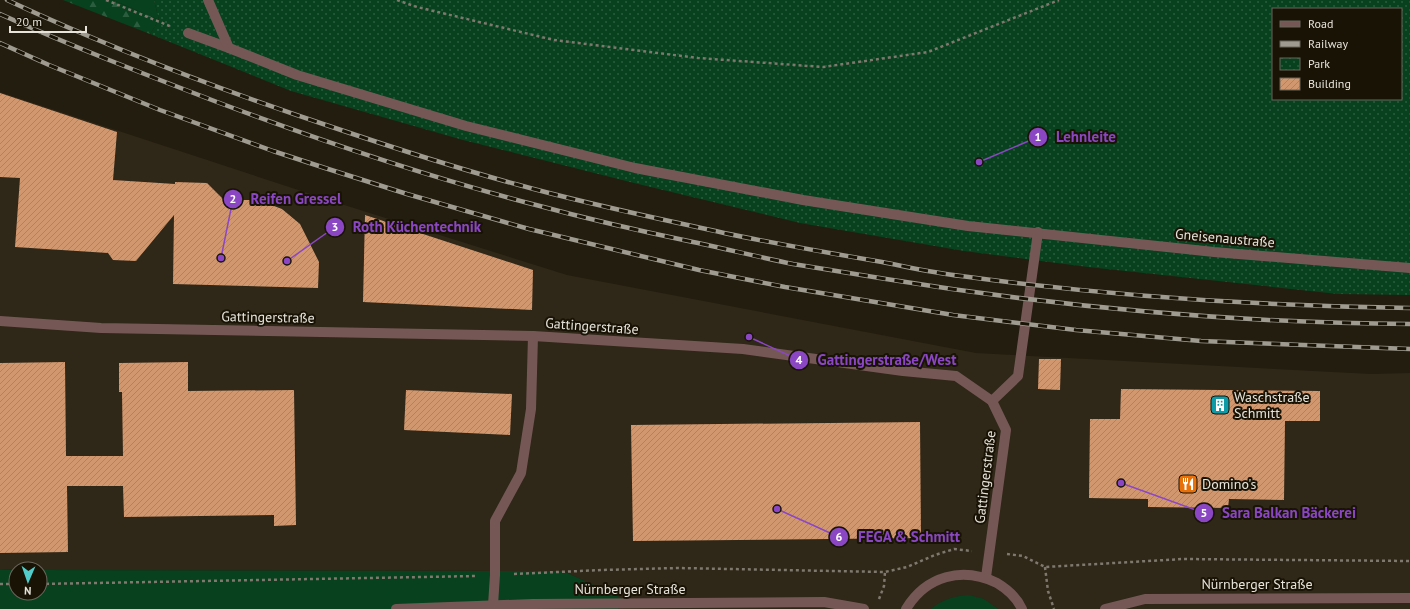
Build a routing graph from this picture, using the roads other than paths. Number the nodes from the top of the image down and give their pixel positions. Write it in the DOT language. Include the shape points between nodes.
graph roads {
  1 [pos="208,0"];
  2 [pos="188,33"];
  3 [pos="229,48"];
  4 [pos="1038,232"];
  5 [pos="1410,268"];
  6 [pos="0,321"];
  7 [pos="533,336"];
  8 [pos="992,401"];
  9 [pos="986,578"];
  10 [pos="1410,598"];
  11 [pos="494,605"];
  12 [pos="616,606"];
  13 [pos="396,609"];
  14 [pos="864,609"];
  15 [pos="906,609"];
  16 [pos="1022,609"];
  17 [pos="1105,609"];
  1 -- 3 [label="street"];
  2 -- 3 [label="street, Gneisenaustraße"];
  3 -- 4 [label="street, Gneisenaustraße" via="297,75 466,126 635,168 803,200 968,226"];
  4 -- 5 [label="street, Gneisenaustraße" via="1214,252"];
  4 -- 8 [label="street" via="1018,376"];
  6 -- 7 [label="street, Gattingerstraße" via="101,328"];
  7 -- 8 [label="street, Gattingerstraße" via="743,349 956,376"];
  7 -- 11 [label="street" via="531,409 521,473 495,522"];
  8 -- 9 [label="street, Gattingerstraße" via="1006,430"];
  9 -- 15 [label="street" via="966,574 946,576 928,585 913,598"];
  9 -- 16 [label="street" via="1004,587 1019,602"];
  10 -- 17 [label="street, Nürnberger Straße" via="1145,599"];
  11 -- 12 [label="street, Nürnberger Straße"];
  11 -- 13 [label="street, Nürnberger Straße"];
  12 -- 14 [label="street, Nürnberger Straße" via="824,602"];
}
